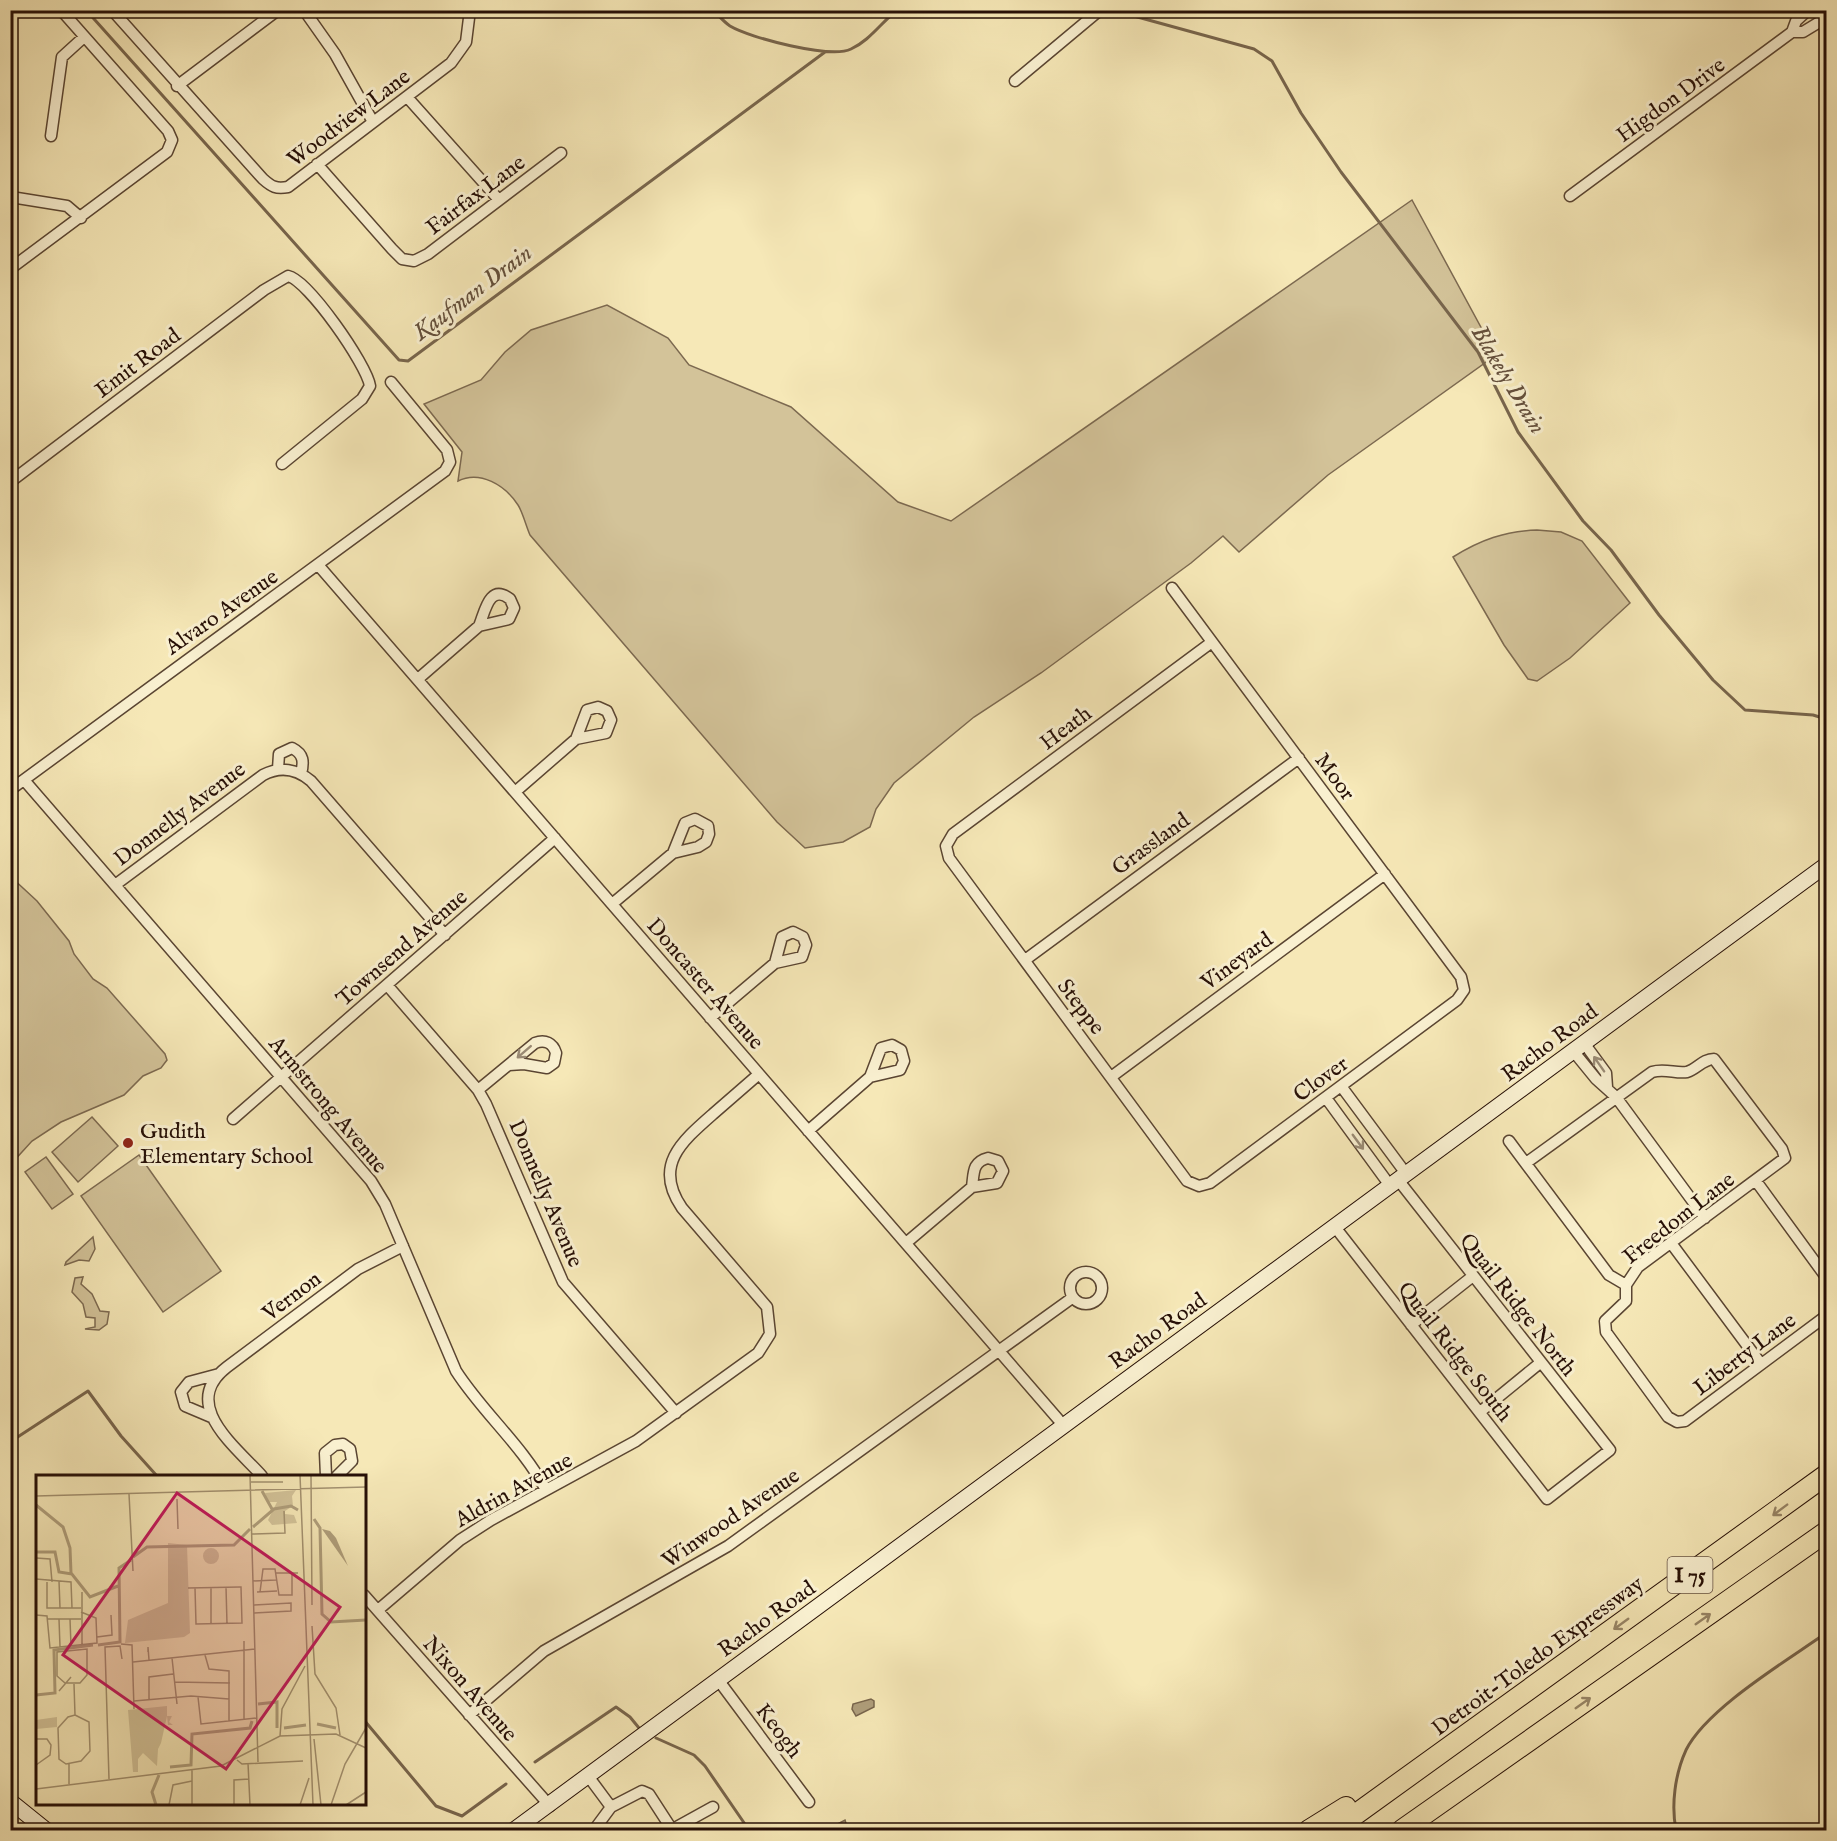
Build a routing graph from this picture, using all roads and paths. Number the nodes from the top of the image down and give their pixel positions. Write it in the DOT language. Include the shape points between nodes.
graph roads {
  1 [pos="61,10"];
  2 [pos="112,10"];
  3 [pos="278,10"];
  4 [pos="303,10"];
  5 [pos="470,10"];
  6 [pos="1100,10"];
  7 [pos="1808,10"];
  8 [pos="1827,18"];
  9 [pos="1792,32"];
  10 [pos="84,37"];
  11 [pos="1015,81"];
  12 [pos="177,86"];
  13 [pos="407,97"];
  14 [pos="373,122"];
  15 [pos="51,136"];
  16 [pos="561,153"];
  17 [pos="317,164"];
  18 [pos="1570,196"];
  19 [pos="11,197"];
  20 [pos="499,200"];
  21 [pos="81,218"];
  22 [pos="10,269"];
  23 [pos="391,382"];
  24 [pos="282,464"];
  25 [pos="10,482"];
  26 [pos="319,566"];
  27 [pos="1172,588"];
  28 [pos="479,626"];
  29 [pos="1212,642"];
  30 [pos="418,680"];
  31 [pos="576,739"];
  32 [pos="1299,758"];
  33 [pos="278,769"];
  34 [pos="301,774"];
  35 [pos="24,780"];
  36 [pos="10,790"];
  37 [pos="515,792"];
  38 [pos="555,838"];
  39 [pos="946,846"];
  40 [pos="673,853"];
  41 [pos="1827,865"];
  42 [pos="1385,874"];
  43 [pos="115,885"];
  44 [pos="612,904"];
  45 [pos="445,935"];
  46 [pos="1024,960"];
  47 [pos="775,963"];
  48 [pos="387,985"];
  49 [pos="1464,990"];
  50 [pos="710,1018"];
  51 [pos="1579,1047"];
  52 [pos="509,1065"];
  53 [pos="759,1074"];
  54 [pos="870,1077"];
  55 [pos="1111,1077"];
  56 [pos="276,1080"];
  57 [pos="1341,1086"];
  58 [pos="478,1090"];
  59 [pos="1616,1097"];
  60 [pos="1326,1098"];
  61 [pos="233,1119"];
  62 [pos="808,1131"];
  63 [pos="1509,1141"];
  64 [pos="1526,1163"];
  65 [pos="1399,1181"];
  66 [pos="1756,1181"];
  67 [pos="1194,1185"];
  68 [pos="972,1187"];
  69 [pos="1705,1218"];
  70 [pos="1335,1227"];
  71 [pos="906,1243"];
  72 [pos="1671,1243"];
  73 [pos="403,1246"];
  74 [pos="1473,1276"];
  75 [pos="1827,1277"];
  76 [pos="1626,1285"];
  77 [pos="1072,1298"];
  78 [pos="1827,1316"];
  79 [pos="1412,1325"];
  80 [pos="998,1350"];
  81 [pos="1540,1363"];
  82 [pos="1761,1364"];
  83 [pos="219,1374"];
  84 [pos="1480,1412"];
  85 [pos="676,1413"];
  86 [pos="211,1417"];
  87 [pos="1685,1421"];
  88 [pos="1064,1426"];
  89 [pos="261,1475"];
  90 [pos="326,1475"];
  91 [pos="338,1475"];
  92 [pos="1827,1475"];
  93 [pos="546,1490"];
  94 [pos="1547,1499"];
  95 [pos="1827,1532"];
  96 [pos="366,1597"];
  97 [pos="378,1610"];
  98 [pos="1552,1674"];
  99 [pos="719,1681"];
  100 [pos="469,1716"];
  101 [pos="1546,1729"];
  102 [pos="588,1776"];
  103 [pos="10,1802"];
  104 [pos="809,1802"];
  105 [pos="550,1806"];
  106 [pos="611,1807"];
  107 [pos="713,1807"];
  108 [pos="597,1829"];
  109 [pos="669,1829"];
  110 [pos="46,1830"];
  111 [pos="514,1830"];
  112 [pos="1309,1830"];
  113 [pos="1334,1830"];
  114 [pos="1402,1830"];
  115 [pos="1420,1830"];
  1 -- 10 [label="street"];
  2 -- 12 [label="street, Woodview Lane"];
  3 -- 12 [label="street"];
  4 -- 14 [label="street" via="335,54"];
  5 -- 13 [label="street, Woodview Lane" via="468,33 461,50 451,63"];
  6 -- 11 [label="street"];
  7 -- 9 [label="street, Higdon Drive" via="1796,21"];
  8 -- 9 [label="street, Higdon Drive" via="1803,32"];
  9 -- 18 [label="street, Higdon Drive"];
  10 -- 15 [label="street" via="62,57"];
  10 -- 21 [label="street" via="172,140 167,152"];
  12 -- 17 [label="street, Woodview Lane" via="273,187 288,187"];
  13 -- 14 [label="street, Woodview Lane"];
  13 -- 20 [label="street"];
  14 -- 17 [label="street, Woodview Lane"];
  16 -- 20 [label="street, Fairfax Lane"];
  17 -- 20 [label="street, Fairfax Lane" via="392,249 410,261 428,254"];
  19 -- 21 [label="street" via="67,206"];
  21 -- 22 [label="street"];
  23 -- 26 [label="street, Alvaro Avenue" via="447,450 450,462 445,471"];
  24 -- 25 [label="street, Emit Road" via="362,399 370,386 353,348 301,284 288,276 264,290"];
  26 -- 30 [label="street, Doncaster Avenue"];
  26 -- 35 [label="street, Alvaro Avenue" via="225,630"];
  27 -- 29 [label="street, Moor"];
  28 -- 30 [label="street"];
  29 -- 32 [label="street, Moor"];
  29 -- 39 [label="street, Heath" via="953,834"];
  30 -- 37 [label="street, Doncaster Avenue"];
  31 -- 37 [label="street"];
  32 -- 42 [label="street, Moor"];
  32 -- 46 [label="street, Grassland"];
  33 -- 34 [label="street, Donnelly Avenue"];
  33 -- 34 [label="street" via="279,754 292,748 302,756"];
  33 -- 43 [label="street, Donnelly Avenue" via="263,775"];
  34 -- 45 [label="street"];
  35 -- 36 [label="street, Alvaro Avenue"];
  35 -- 43 [label="street, Armstrong Avenue"];
  37 -- 38 [label="street, Doncaster Avenue"];
  38 -- 44 [label="street, Doncaster Avenue"];
  38 -- 45 [label="street, Townsend Avenue"];
  39 -- 46 [label="street, Steppe" via="949,858"];
  40 -- 44 [label="street"];
  41 -- 51 [label="street, Racho Road"];
  42 -- 49 [label="street, Moor" via="1461,977"];
  42 -- 55 [label="street, Vineyard"];
  43 -- 56 [label="street, Armstrong Avenue"];
  44 -- 50 [label="street, Doncaster Avenue"];
  45 -- 48 [label="street, Townsend Avenue"];
  46 -- 55 [label="street, Steppe"];
  47 -- 50 [label="street"];
  48 -- 56 [label="street, Townsend Avenue"];
  48 -- 58 [label="street, Donnelly Avenue"];
  49 -- 57 [label="street, Clover" via="1457,1000"];
  50 -- 53 [label="street, Doncaster Avenue"];
  51 -- 59 [label="street" via="1606,1073 1608,1087"];
  51 -- 65 [label="street, Racho Road"];
  52 -- 58 [label="street"];
  53 -- 62 [label="street, Doncaster Avenue"];
  53 -- 85 [label="street, Aldrin Avenue" via="683,1141 671,1164 670,1182 682,1208 762,1300 768,1312 770,1334 758,1353"];
  54 -- 62 [label="street"];
  55 -- 67 [label="street, Steppe"];
  56 -- 61 [label="street, Townsend Avenue"];
  56 -- 73 [label="street, Armstrong Avenue" via="371,1181"];
  57 -- 60 [label="street, Clover"];
  57 -- 65 [label="street"];
  58 -- 85 [label="street, Donnelly Avenue" via="563,1282"];
  59 -- 64 [label="street"];
  59 -- 66 [label="street, Freedom Lane" via="1659,1070 1688,1072 1712,1059 1720,1064 1777,1141 1785,1158"];
  59 -- 69 [label="street"];
  60 -- 65 [label="street, one-way"];
  60 -- 67 [label="street, Clover" via="1210,1183"];
  62 -- 71 [label="street, Doncaster Avenue"];
  63 -- 64 [label="street"];
  64 -- 76 [label="street" via="1609,1275"];
  65 -- 70 [label="street, Racho Road"];
  65 -- 74 [label="street, Quail Ridge North"];
  66 -- 69 [label="street, Freedom Lane"];
  66 -- 75 [label="street"];
  68 -- 71 [label="street"];
  69 -- 72 [label="street, Freedom Lane"];
  70 -- 79 [label="street, Quail Ridge South"];
  70 -- 88 [label="street, Racho Road"];
  71 -- 80 [label="street, Doncaster Avenue"];
  72 -- 76 [label="street, Freedom Lane" via="1638,1267"];
  72 -- 82 [label="street"];
  73 -- 83 [label="street, Vernon" via="358,1269"];
  73 -- 93 [label="street, Armstrong Avenue" via="456,1371 526,1456"];
  74 -- 79 [label="street"];
  74 -- 81 [label="street, Quail Ridge North"];
  76 -- 87 [label="street, Freedom Lane" via="1626,1300 1605,1321 1605,1332 1668,1417"];
  77 -- 80 [label="street, Winwood Avenue"];
  78 -- 82 [label="street, Liberty Lane"];
  79 -- 84 [label="street, Quail Ridge South"];
  80 -- 88 [label="street, Doncaster Avenue"];
  80 -- 100 [label="street, Winwood Avenue" via="728,1546 544,1652"];
  81 -- 84 [label="street"];
  81 -- 94 [label="street, Quail Ridge North" via="1610,1450"];
  82 -- 87 [label="street, Liberty Lane"];
  83 -- 86 [label="street, Vernon" via="210,1386"];
  83 -- 86 [label="street" via="189,1382 181,1392 185,1406"];
  84 -- 94 [label="street, Quail Ridge South"];
  85 -- 93 [label="street, Aldrin Avenue" via="610,1458"];
  86 -- 89 [label="street"];
  88 -- 99 [label="street, Racho Road"];
  90 -- 91 [label="street" via="325,1453 335,1444 343,1444 350,1449 352,1461"];
  92 -- 98 [label="highway, Detroit-Toledo Expressway / I 75, one-way"];
  93 -- 97 [label="street, Aldrin Avenue" via="460,1540"];
  101 -- 95 [label="highway, I 75, one-way"];
  96 -- 97 [label="street, Nixon Avenue"];
  97 -- 100 [label="street, Nixon Avenue"];
  98 -- 112 [label="highway" via="1459,1729"];
  98 -- 113 [label="highway, Detroit-Toledo Expressway / I 75"];
  99 -- 102 [label="street, Racho Road"];
  99 -- 104 [label="street, Keogh"];
  100 -- 105 [label="street, Nixon Avenue"];
  101 -- 114 [label="highway, I 75"];
  101 -- 115 [label="highway"];
  102 -- 105 [label="street, Racho Road"];
  102 -- 106 [label="street"];
  103 -- 110 [label="street"];
  105 -- 111 [label="street, Racho Road"];
  106 -- 108 [label="street"];
  106 -- 109 [label="street" via="642,1791 649,1794"];
  107 -- 109 [label="street"];
}
